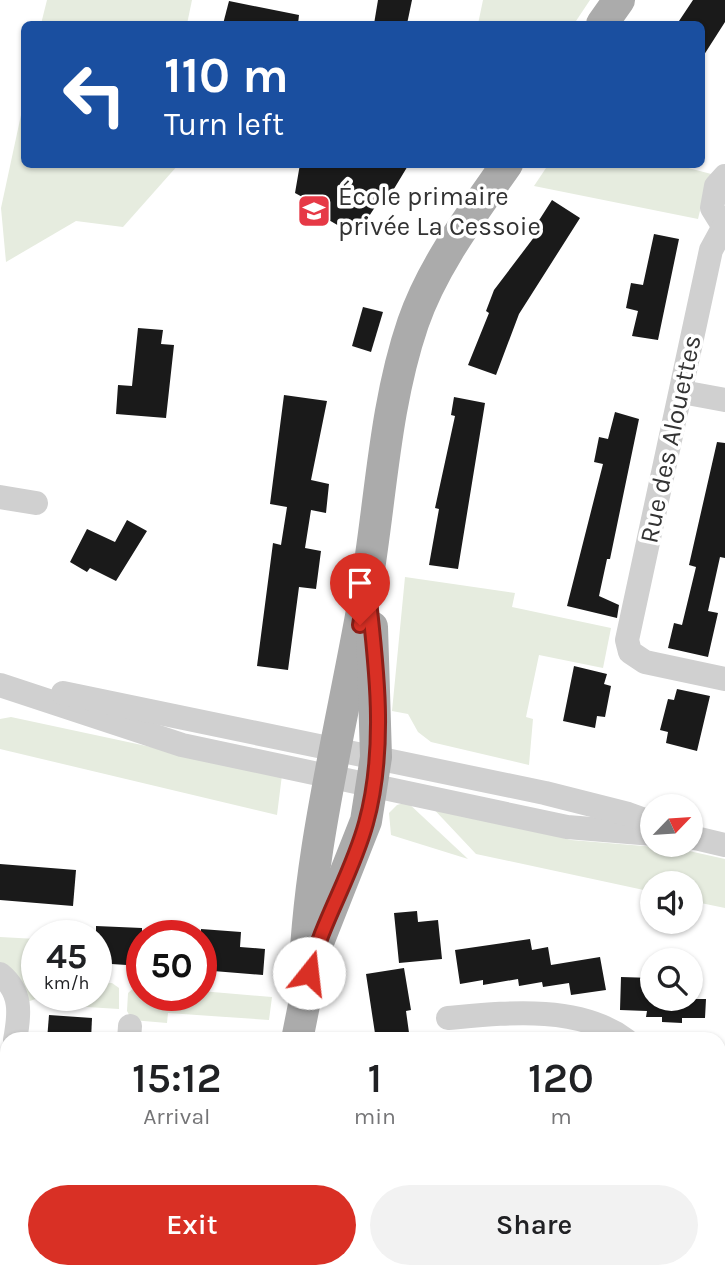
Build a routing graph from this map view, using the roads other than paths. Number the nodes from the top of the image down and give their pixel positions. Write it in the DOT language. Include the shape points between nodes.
graph roads {
  1 [pos="619,0"];
  2 [pos="605,21"];
  3 [pos="504,168"];
  4 [pos="725,176"];
  5 [pos="724,229"];
  6 [pos="682,392"];
  7 [pos="725,400"];
  8 [pos="0,497"];
  9 [pos="36,503"];
  10 [pos="367,584"];
  11 [pos="725,679"];
  12 [pos="0,683"];
  13 [pos="334,763"];
  14 [pos="374,771"];
  15 [pos="640,819"];
  16 [pos="640,833"];
  17 [pos="704,840"];
  18 [pos="725,845"];
  19 [pos="5,978"];
  20 [pos="304,995"];
  21 [pos="448,1018"];
  22 [pos="16,1032"];
  23 [pos="298,1032"];
  24 [pos="612,1032"];
  1 -- 2 [label="main road"];
  3 -- 10 [label="main road" via="435,273 413,324 396,390"];
  4 -- 5 [label="street, Rue des Alouettes" via="716,186 712,208"];
  5 -- 6 [label="street, Rue des Alouettes" via="711,250"];
  6 -- 7 [label="street"];
  6 -- 11 [label="street, Rue des Alouettes" via="628,630 631,652 645,662"];
  8 -- 9 [label="street"];
  10 -- 13 [label="main road"];
  10 -- 14 [label="main road" via="376,681"];
  12 -- 13 [label="street"];
  13 -- 14 [label="street"];
  13 -- 20 [label="main road" via="309,908"];
  14 -- 15 [label="street" via="545,793"];
  14 -- 16 [label="street" via="567,827"];
  14 -- 20 [label="main road" via="358,849 315,950"];
  17 -- 18 [label="street"];
  19 -- 22 [label="street" via="19,1002"];
  20 -- 23 [label="main road"];
  21 -- 24 [label="street" via="502,1013 562,1017"];
}
